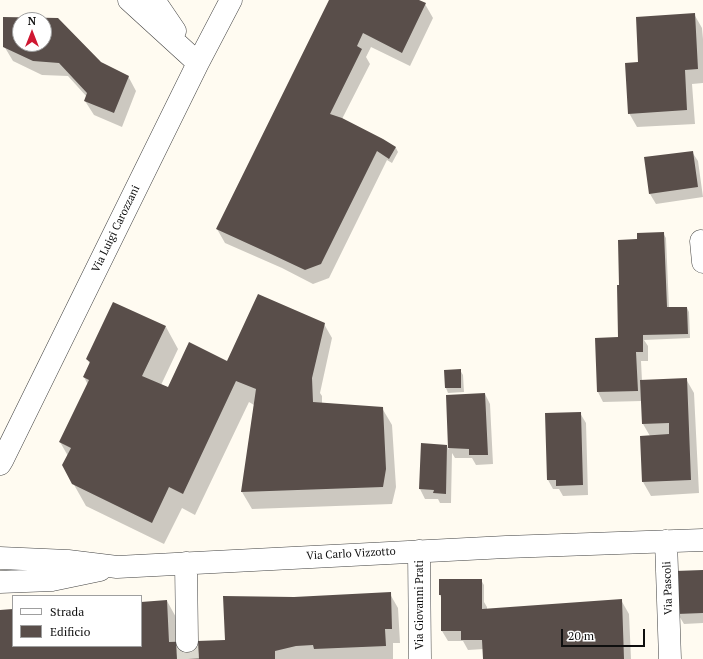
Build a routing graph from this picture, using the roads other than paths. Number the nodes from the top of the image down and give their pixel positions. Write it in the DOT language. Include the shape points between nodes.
graph roads {
  1 [pos="129,0"];
  2 [pos="154,0"];
  3 [pos="231,0"];
  4 [pos="198,63"];
  5 [pos="1,467"];
  6 [pos="703,540"];
  7 [pos="666,541"];
  8 [pos="419,551"];
  9 [pos="0,558"];
  10 [pos="186,563"];
  11 [pos="117,567"];
  12 [pos="0,582"];
  13 [pos="187,641"];
  14 [pos="420,659"];
  15 [pos="670,659"];
  1 -- 4 [label="street"];
  2 -- 4 [label="street"];
  3 -- 4 [label="street, Via Luigi Carozzani"];
  4 -- 5 [label="street, Via Luigi Carozzani"];
  6 -- 7 [label="street, Via Carlo Vizzotto"];
  7 -- 8 [label="street, Via Carlo Vizzotto"];
  7 -- 15 [label="street, Via Pascoli"];
  8 -- 10 [label="street, Via Carlo Vizzotto"];
  8 -- 14 [label="street, Via Giovanni Prati"];
  9 -- 11 [label="street, Via Carlo Vizzotto" via="68,561"];
  10 -- 11 [label="street, Via Carlo Vizzotto"];
  10 -- 13 [label="street"];
  11 -- 12 [label="street" via="52,580"];
}
